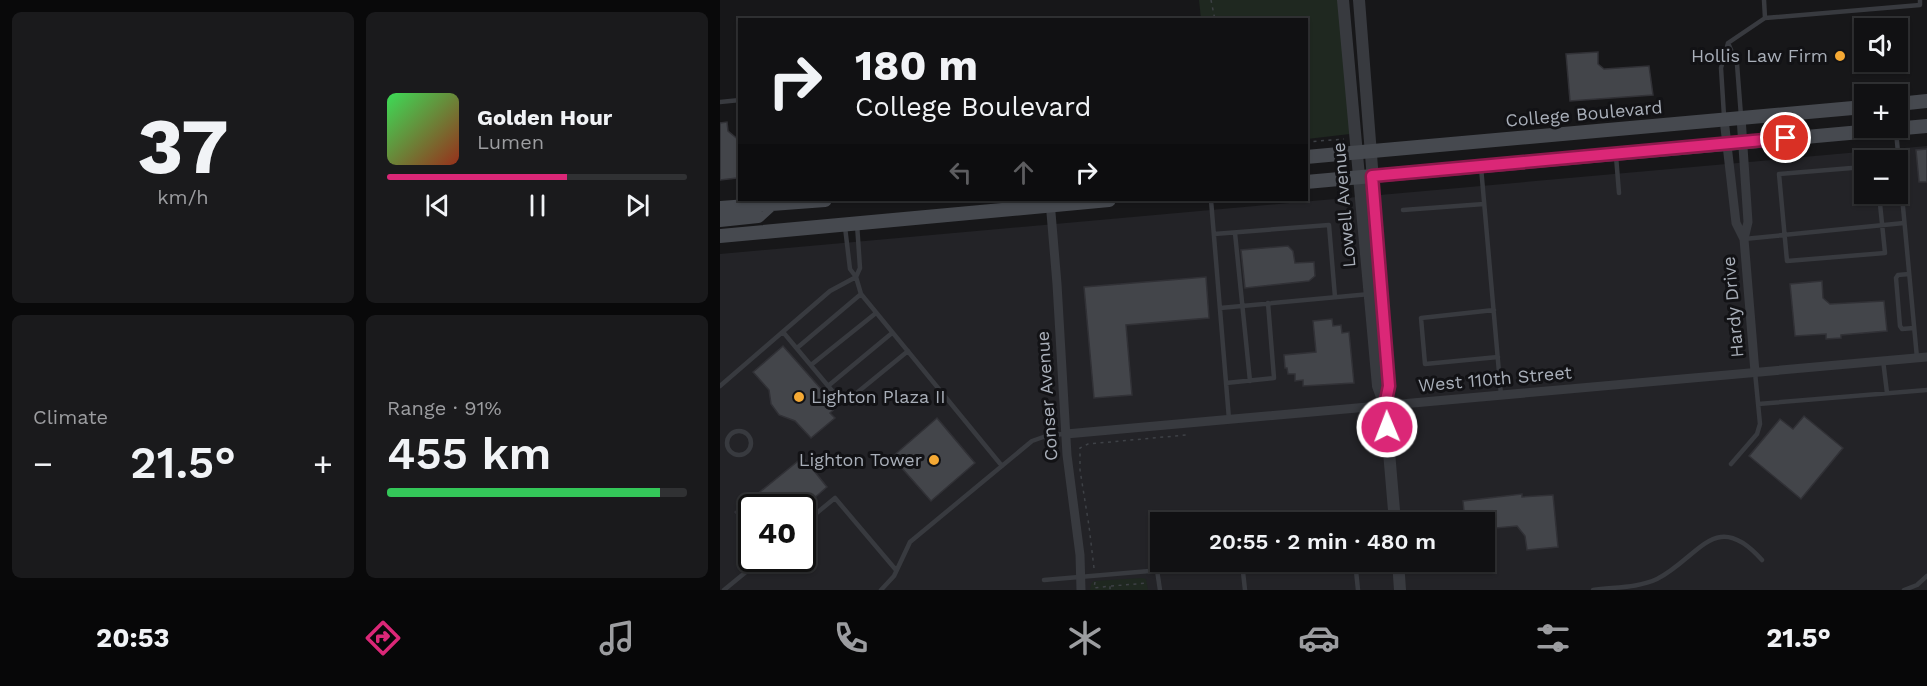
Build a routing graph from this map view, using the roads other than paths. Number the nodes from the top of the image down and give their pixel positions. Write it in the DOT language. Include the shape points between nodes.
graph roads {
  1 [pos="1343,0"];
  2 [pos="1359,0"];
  3 [pos="1764,0"];
  4 [pos="1920,0"];
  5 [pos="1765,18"];
  6 [pos="1728,43"];
  7 [pos="738,100"];
  8 [pos="1927,101"];
  9 [pos="720,102"];
  10 [pos="1908,103"];
  11 [pos="1854,108"];
  12 [pos="1741,117"];
  13 [pos="1724,119"];
  14 [pos="1927,126"];
  15 [pos="1908,128"];
  16 [pos="1854,133"];
  17 [pos="1897,138"];
  18 [pos="1742,142"];
  19 [pos="1726,143"];
  20 [pos="1364,153"];
  21 [pos="1616,154"];
  22 [pos="1308,157"];
  23 [pos="1481,166"];
  24 [pos="1854,168"];
  25 [pos="1366,176"];
  26 [pos="1308,182"];
  27 [pos="1619,193"];
  28 [pos="814,201"];
  29 [pos="1080,201"];
  30 [pos="1211,201"];
  31 [pos="1050,202"];
  32 [pos="1484,204"];
  33 [pos="1880,204"];
  34 [pos="770,205"];
  35 [pos="720,208"];
  36 [pos="1403,210"];
  37 [pos="720,220"];
  38 [pos="1904,223"];
  39 [pos="851,224"];
  40 [pos="1882,225"];
  41 [pos="1235,233"];
  42 [pos="1214,234"];
  43 [pos="1784,235"];
  44 [pos="720,236"];
  45 [pos="1744,240"];
  46 [pos="1909,274"];
  47 [pos="856,277"];
  48 [pos="861,294"];
  49 [pos="1370,294"];
  50 [pos="1335,297"];
  51 [pos="1268,303"];
  52 [pos="1243,306"];
  53 [pos="1220,308"];
  54 [pos="1494,310"];
  55 [pos="876,313"];
  56 [pos="1914,328"];
  57 [pos="783,332"];
  58 [pos="892,333"];
  59 [pos="797,348"];
  60 [pos="908,351"];
  61 [pos="1497,357"];
  62 [pos="1927,357"];
  63 [pos="1917,358"];
  64 [pos="1883,360"];
  65 [pos="811,365"];
  66 [pos="1755,372"];
  67 [pos="1250,381"];
  68 [pos="1226,383"];
  69 [pos="720,386"];
  70 [pos="828,386"];
  71 [pos="1927,390"];
  72 [pos="1887,393"];
  73 [pos="1501,394"];
  74 [pos="1758,404"];
  75 [pos="1385,405"];
  76 [pos="1229,419"];
  77 [pos="1066,434"];
  78 [pos="720,446"];
  79 [pos="727,446"];
  80 [pos="1731,464"];
  81 [pos="1002,466"];
  82 [pos="1394,512"];
  83 [pos="816,514"];
  84 [pos="1762,560"];
  85 [pos="896,570"];
  86 [pos="1150,571"];
  87 [pos="746,572"];
  88 [pos="1157,572"];
  89 [pos="1243,572"];
  90 [pos="1356,572"];
  91 [pos="1399,572"];
  92 [pos="1927,576"];
  93 [pos="1081,577"];
  94 [pos="1044,580"];
  95 [pos="720,584"];
  96 [pos="725,590"];
  97 [pos="881,590"];
  98 [pos="1081,590"];
  99 [pos="1160,590"];
  100 [pos="1245,590"];
  101 [pos="1358,590"];
  102 [pos="1400,590"];
  103 [pos="1593,590"];
  104 [pos="1905,590"];
  1 -- 20 [label="street, Lowell Avenue"];
  2 -- 20 [label="street, Lowell Avenue"];
  3 -- 5 [label="lane"];
  4 -- 5 [label="lane" via="1920,5"];
  5 -- 6 [label="lane"];
  6 -- 12 [label="lane" via="1737,64"];
  6 -- 13 [label="lane" via="1721,68"];
  7 -- 9 [label="lane"];
  8 -- 10 [label="main road"];
  11 -- 12 [label="main road, College Boulevard"];
  12 -- 13 [label="main road, College Boulevard"];
  12 -- 18 [label="street, Hardy Drive"];
  13 -- 19 [label="street, Hardy Drive"];
  13 -- 20 [label="main road, College Boulevard"];
  14 -- 15 [label="main road"];
  16 -- 18 [label="main road"];
  17 -- 38 [label="lane"];
  18 -- 19 [label="main road"];
  18 -- 45 [label="street, Hardy Drive" via="1748,222"];
  19 -- 21 [label="main road"];
  19 -- 45 [label="street, Hardy Drive" via="1736,223"];
  20 -- 22 [label="main road, College Boulevard"];
  20 -- 25 [label="street, Lowell Avenue"];
  21 -- 23 [label="main road"];
  21 -- 27 [label="lane"];
  23 -- 25 [label="main road"];
  23 -- 32 [label="lane"];
  24 -- 43 [label="lane" via="1779,174"];
  25 -- 26 [label="main road"];
  25 -- 49 [label="street, Lowell Avenue"];
  25 -- 75 [label="street, Lowell Avenue" via="1389,386"];
  28 -- 34 [label="main road"];
  29 -- 31 [label="main road"];
  30 -- 42 [label="lane"];
  31 -- 39 [label="main road"];
  31 -- 77 [label="street, Conser Avenue"];
  32 -- 36 [label="lane"];
  32 -- 54 [label="lane"];
  33 -- 40 [label="lane"];
  34 -- 35 [label="main road"];
  34 -- 37 [label="main road" via="758,216"];
  38 -- 40 [label="lane"];
  38 -- 46 [label="lane"];
  39 -- 44 [label="main road"];
  39 -- 47 [label="lane" via="860,268"];
  39 -- 47 [label="lane" via="850,269"];
  40 -- 43 [label="lane"];
  40 -- 43 [label="lane" via="1885,252 1787,261"];
  41 -- 42 [label="lane"];
  41 -- 50 [label="lane" via="1329,225"];
  41 -- 52 [label="lane"];
  42 -- 53 [label="lane"];
  43 -- 45 [label="lane"];
  45 -- 66 [label="street, Hardy Drive"];
  46 -- 56 [label="lane"];
  46 -- 56 [label="lane" via="1896,278 1900,326"];
  47 -- 48 [label="lane"];
  47 -- 57 [label="lane" via="830,291"];
  48 -- 55 [label="lane"];
  48 -- 59 [label="lane"];
  49 -- 50 [label="lane"];
  49 -- 75 [label="street, Lowell Avenue" via="1378,386"];
  50 -- 51 [label="lane"];
  51 -- 52 [label="lane"];
  51 -- 67 [label="lane" via="1274,378"];
  52 -- 53 [label="lane"];
  52 -- 67 [label="lane"];
  53 -- 68 [label="lane"];
  54 -- 61 [label="lane"];
  54 -- 61 [label="lane" via="1421,318 1425,364"];
  55 -- 58 [label="lane"];
  55 -- 65 [label="lane"];
  56 -- 63 [label="lane"];
  57 -- 59 [label="lane"];
  57 -- 69 [label="lane"];
  58 -- 60 [label="lane"];
  58 -- 70 [label="lane"];
  59 -- 65 [label="lane"];
  60 -- 70 [label="lane" via="848,400 839,399"];
  60 -- 81 [label="lane"];
  61 -- 73 [label="lane"];
  62 -- 63 [label="street, West 110th Street"];
  63 -- 64 [label="street, West 110th Street"];
  64 -- 66 [label="street, West 110th Street"];
  64 -- 72 [label="lane"];
  65 -- 70 [label="lane"];
  66 -- 73 [label="street, West 110th Street"];
  66 -- 74 [label="lane"];
  67 -- 68 [label="lane"];
  68 -- 76 [label="lane"];
  71 -- 72 [label="lane"];
  72 -- 74 [label="lane"];
  73 -- 75 [label="street, West 110th Street"];
  74 -- 80 [label="lane" via="1757,434"];
  75 -- 76 [label="street, West 110th Street"];
  75 -- 82 [label="street, Lowell Avenue"];
  76 -- 77 [label="street, West 110th Street"];
  77 -- 81 [label="lane" via="1032,441"];
  77 -- 93 [label="street, Conser Avenue"];
  78 -- 79 [label="lane"];
  79 -- 79 [label="lane" via="739,455 748,451 752,442 748,434 739,430 725,438"];
  81 -- 85 [label="lane" via="910,542"];
  83 -- 85 [label="lane" via="835,498"];
  84 -- 103 [label="lane" via="1736,538 1721,536 1656,579"];
  85 -- 97 [label="lane"];
  86 -- 93 [label="lane"];
  87 -- 96 [label="lane"];
  88 -- 99 [label="lane"];
  89 -- 100 [label="lane"];
  90 -- 101 [label="lane"];
  91 -- 102 [label="street"];
  92 -- 104 [label="lane"];
  93 -- 94 [label="lane"];
  93 -- 98 [label="street, Conser Avenue"];
  95 -- 96 [label="lane"];
}
